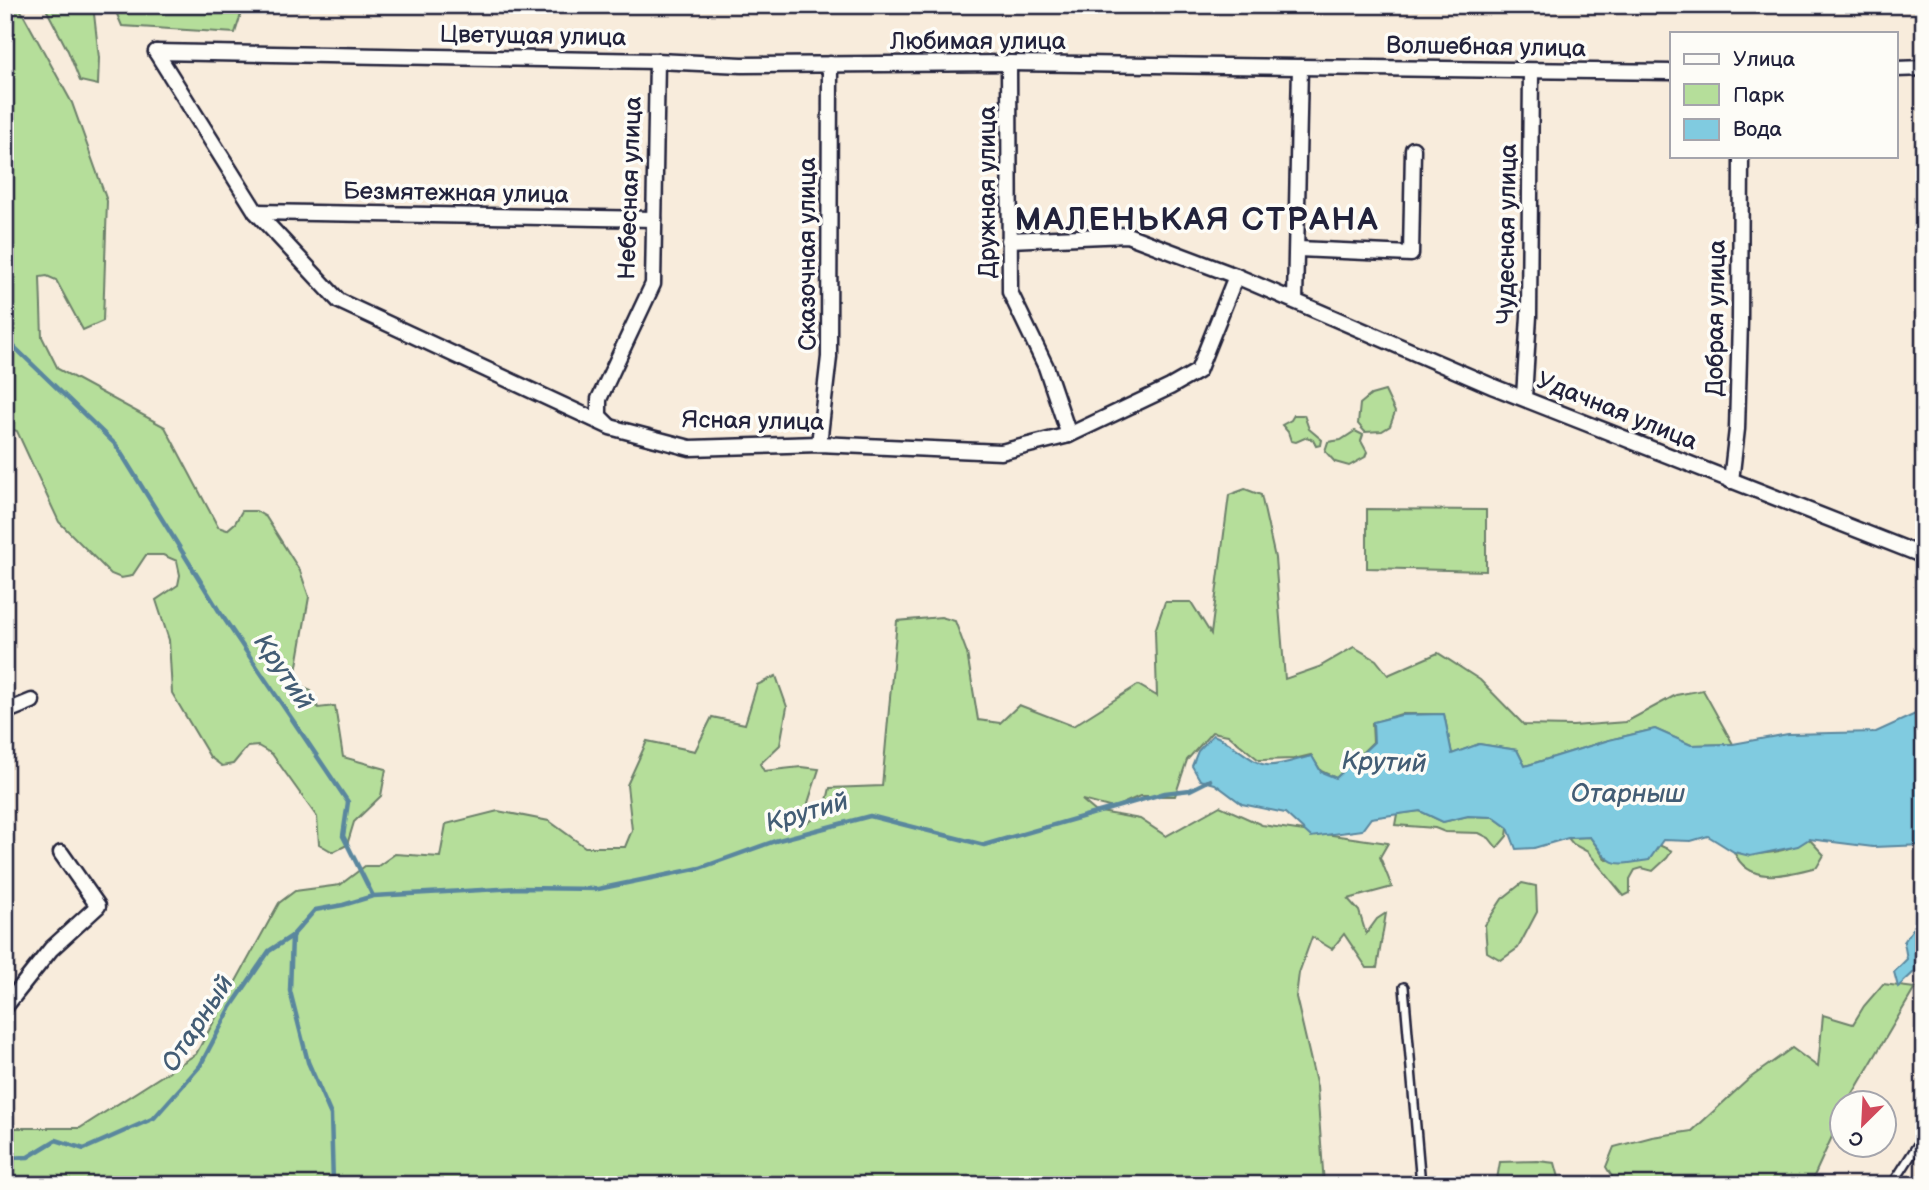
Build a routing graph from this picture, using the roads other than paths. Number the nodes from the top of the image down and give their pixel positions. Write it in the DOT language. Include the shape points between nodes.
graph roads {
  1 [pos="156,52"];
  2 [pos="657,61"];
  3 [pos="1009,63"];
  4 [pos="830,64"];
  5 [pos="1300,67"];
  6 [pos="1924,68"];
  7 [pos="1898,69"];
  8 [pos="1531,71"];
  9 [pos="1670,72"];
  10 [pos="1413,149"];
  11 [pos="1741,158"];
  12 [pos="256,212"];
  13 [pos="654,219"];
  14 [pos="1009,240"];
  15 [pos="1298,249"];
  16 [pos="1236,276"];
  17 [pos="1295,301"];
  18 [pos="1524,397"];
  19 [pos="610,427"];
  20 [pos="1069,435"];
  21 [pos="819,444"];
  22 [pos="1731,481"];
  23 [pos="1924,556"];
  24 [pos="32,701"];
  25 [pos="5,712"];
  26 [pos="61,853"];
  27 [pos="1404,988"];
  28 [pos="5,1007"];
  29 [pos="1924,1135"];
  30 [pos="1421,1185"];
  31 [pos="1892,1185"];
  1 -- 2 [label="street, Цветущая улица"];
  1 -- 12 [label="street, Ясная улица"];
  2 -- 4 [label="street, Любимая улица"];
  2 -- 13 [label="street, Небесная улица"];
  3 -- 4 [label="street, Любимая улица"];
  3 -- 5 [label="street, Любимая улица"];
  3 -- 14 [label="street, Дружная улица"];
  4 -- 21 [label="street, Сказочная улица" via="829,357"];
  5 -- 8 [label="street, Волшебная улица"];
  5 -- 15 [label="street"];
  6 -- 7 [label="street"];
  8 -- 9 [label="street, Волшебная улица"];
  8 -- 18 [label="street, Чудесная улица"];
  10 -- 15 [label="street" via="1411,254"];
  11 -- 22 [label="street, Добрая улица" via="1741,321"];
  12 -- 13 [label="street, Безмятежная улица"];
  12 -- 19 [label="street, Ясная улица" via="339,301"];
  13 -- 19 [label="street, Небесная улица" via="653,284 599,399 600,416"];
  14 -- 16 [label="street, Удачная улица" via="1127,235"];
  14 -- 20 [label="street, Дружная улица" via="1010,292 1046,367"];
  15 -- 17 [label="street"];
  16 -- 17 [label="street, Удачная улица"];
  16 -- 20 [label="street, Ясная улица" via="1198,371"];
  17 -- 18 [label="street, Удачная улица"];
  18 -- 22 [label="street, Удачная улица"];
  19 -- 21 [label="street, Ясная улица" via="690,448"];
  20 -- 21 [label="street, Ясная улица" via="1001,452"];
  22 -- 23 [label="street, Удачная улица"];
  24 -- 25 [label="street"];
  26 -- 28 [label="street" via="98,906 51,949"];
  27 -- 30 [label="lane"];
  29 -- 31 [label="lane"];
}
